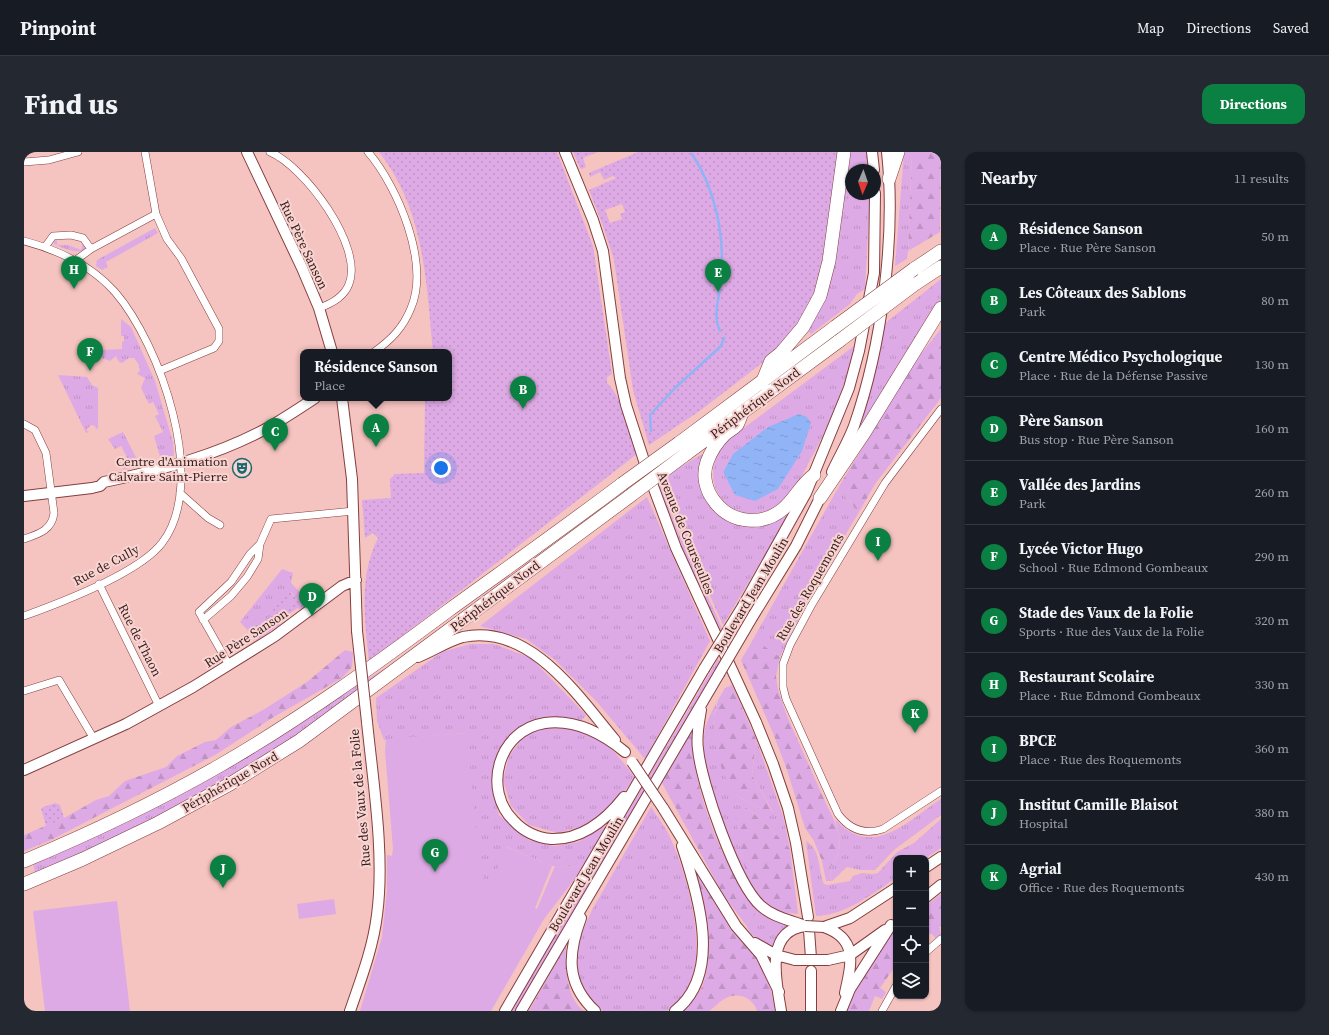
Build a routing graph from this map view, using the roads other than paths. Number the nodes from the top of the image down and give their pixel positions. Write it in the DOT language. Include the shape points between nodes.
graph roads {
  1 [pos="78,152"];
  2 [pos="145,152"];
  3 [pos="247,152"];
  4 [pos="270,152"];
  5 [pos="368,152"];
  6 [pos="565,152"];
  7 [pos="844,152"];
  8 [pos="872,152"];
  9 [pos="887,152"];
  10 [pos="898,152"];
  11 [pos="24,162"];
  12 [pos="873,164"];
  13 [pos="889,179"];
  14 [pos="875,200"];
  15 [pos="156,214"];
  16 [pos="24,241"];
  17 [pos="45,247"];
  18 [pos="91,249"];
  19 [pos="941,251"];
  20 [pos="76,260"];
  21 [pos="941,267"];
  22 [pos="319,308"];
  23 [pos="941,308"];
  24 [pos="331,349"];
  25 [pos="378,349"];
  26 [pos="159,371"];
  27 [pos="762,383"];
  28 [pos="310,401"];
  29 [pos="342,401"];
  30 [pos="941,409"];
  31 [pos="742,413"];
  32 [pos="24,424"];
  33 [pos="181,463"];
  34 [pos="814,475"];
  35 [pos="52,492"];
  36 [pos="180,493"];
  37 [pos="24,496"];
  38 [pos="820,498"];
  39 [pos="354,511"];
  40 [pos="220,525"];
  41 [pos="24,539"];
  42 [pos="356,580"];
  43 [pos="99,584"];
  44 [pos="24,616"];
  45 [pos="407,662"];
  46 [pos="229,666"];
  47 [pos="24,691"];
  48 [pos="159,706"];
  49 [pos="701,706"];
  50 [pos="94,739"];
  51 [pos="624,752"];
  52 [pos="24,770"];
  53 [pos="646,771"];
  54 [pos="941,791"];
  55 [pos="677,831"];
  56 [pos="941,857"];
  57 [pos="24,861"];
  58 [pos="929,865"];
  59 [pos="45,876"];
  60 [pos="24,884"];
  61 [pos="941,885"];
  62 [pos="893,890"];
  63 [pos="24,892"];
  64 [pos="590,893"];
  65 [pos="929,895"];
  66 [pos="893,924"];
  67 [pos="893,924"];
  68 [pos="804,925"];
  69 [pos="826,927"];
  70 [pos="748,939"];
  71 [pos="941,939"];
  72 [pos="929,949"];
  73 [pos="850,955"];
  74 [pos="776,956"];
  75 [pos="811,958"];
  76 [pos="811,970"];
  77 [pos="893,991"];
  78 [pos="779,992"];
  79 [pos="350,1011"];
  80 [pos="505,1011"];
  81 [pos="521,1011"];
  82 [pos="595,1011"];
  83 [pos="675,1011"];
  84 [pos="781,1011"];
  85 [pos="811,1011"];
  86 [pos="841,1011"];
  87 [pos="882,1011"];
  1 -- 11 [label="street" via="49,160"];
  2 -- 15 [label="street" via="148,182"];
  3 -- 22 [label="main road, Rue Père Sanson"];
  4 -- 22 [label="street" via="296,170 315,190 329,211 346,248 351,272 348,285 343,295"];
  5 -- 25 [label="street" via="390,184 401,208 408,227 416,269 416,287 411,308 395,336"];
  6 -- 68 [label="main road, Avenue de Courseulles" via="603,251 620,378 647,470 676,548 773,764 795,837"];
  7 -- 27 [label="highway" via="829,261 820,296 803,327 771,361"];
  8 -- 12 [label="main road"];
  9 -- 13 [label="main road, Boulevard Jean Moulin"];
  10 -- 13 [label="highway"];
  13 -- 38 [label="main road, Boulevard Jean Moulin" via="886,275 874,352 853,427"];
  14 -- 34 [label="main road, Boulevard Jean Moulin" via="874,273 857,358 849,388"];
  15 -- 18 [label="street"];
  15 -- 26 [label="street" via="167,239 202,296 220,335 214,348"];
  16 -- 17 [label="street, Rue de Cully"];
  17 -- 18 [label="street" via="53,236 71,235 83,238"];
  17 -- 20 [label="street, Rue de Cully"];
  18 -- 20 [label="street"];
  19 -- 27 [label="highway, Périphérique Nord, bridge"];
  20 -- 26 [label="street, Rue de Cully" via="115,292 143,336"];
  21 -- 31 [label="highway, Périphérique Nord, bridge"];
  22 -- 24 [label="main road, Rue Père Sanson"];
  23 -- 38 [label="highway" via="864,433"];
  26 -- 33 [label="street, Rue de Cully" via="177,431"];
  27 -- 57 [label="highway, Périphérique Nord, bridge" via="404,643 289,722 220,765 148,805"];
  28 -- 33 [label="main road" via="250,437"];
  29 -- 39 [label="main road"];
  30 -- 54 [label="street, Rue des Roquemonts" via="885,483 811,606 786,654 782,675 783,687 794,719 843,821 862,832 874,832 883,829"];
  31 -- 34 [label="highway" via="737,425 711,451 705,472 708,491 717,505 741,520 762,520 783,510"];
  31 -- 45 [label="highway, Périphérique Nord, bridge"];
  32 -- 35 [label="street" via="35,430 46,453"];
  33 -- 35 [label="main road" via="104,482 100,486 87,489"];
  33 -- 36 [label="street, Rue de Cully"];
  34 -- 53 [label="main road, Boulevard Jean Moulin, bridge" via="789,526"];
  35 -- 37 [label="main road"];
  35 -- 41 [label="street" via="53,521 42,532"];
  36 -- 40 [label="street" via="208,518"];
  36 -- 43 [label="street, Rue de Cully" via="172,526 156,550 137,565"];
  38 -- 49 [label="main road, Boulevard Jean Moulin, bridge" via="796,546"];
  39 -- 42 [label="main road"];
  39 -- 46 [label="street" via="271,519 260,544 258,559 247,577 231,596 203,620"];
  42 -- 46 [label="main road, Rue Père Sanson" via="342,586 291,625"];
  42 -- 79 [label="main road, Rue des Vaux de la Folie, bridge" via="357,631 378,839 379,873 377,914 367,964"];
  43 -- 44 [label="street, Rue de Cully"];
  43 -- 48 [label="street, Rue de Thaon"];
  45 -- 51 [label="main road" via="462,638 493,637 510,642 535,654 553,669"];
  45 -- 59 [label="highway, Périphérique Nord" via="299,741 230,784 158,823"];
  46 -- 48 [label="main road, Rue Père Sanson"];
  47 -- 50 [label="street" via="59,680"];
  48 -- 50 [label="main road, Rue Père Sanson"];
  49 -- 64 [label="main road, Boulevard Jean Moulin"];
  49 -- 68 [label="main road" via="697,737 700,768 731,855 760,905 779,917"];
  50 -- 52 [label="main road, Rue Père Sanson"];
  51 -- 53 [label="main road" via="599,734 578,725 556,722 534,725 508,744 498,765 497,786 502,807 520,828 532,834 546,839 570,838 591,828 612,813"];
  51 -- 55 [label="main road, bridge"];
  53 -- 80 [label="main road"];
  55 -- 70 [label="main road" via="736,926"];
  55 -- 83 [label="main road" via="690,871 703,934 702,962 697,983"];
  56 -- 58 [label="main road"];
  59 -- 60 [label="highway, Périphérique Nord"];
  59 -- 63 [label="highway" via="34,888"];
  61 -- 65 [label="main road"];
  62 -- 69 [label="main road" via="859,913"];
  64 -- 81 [label="main road, Boulevard Jean Moulin"];
  64 -- 82 [label="main road" via="573,939 572,970 578,991"];
  66 -- 73 [label="main road"];
  67 -- 86 [label="main road" via="850,989"];
  68 -- 69 [label="main road, bridge"];
  68 -- 74 [label="main road" via="783,938"];
  68 -- 75 [label="main road, Avenue de Courseulles"];
  69 -- 73 [label="main road" via="841,937"];
  70 -- 74 [label="main road"];
  70 -- 78 [label="main road" via="766,964"];
  71 -- 72 [label="street"];
  73 -- 74 [label="main road, bridge" via="828,960 795,960"];
  73 -- 86 [label="main road" via="851,963"];
  74 -- 78 [label="main road"];
  76 -- 85 [label="main road"];
  77 -- 87 [label="street"];
  78 -- 84 [label="main road"];
}
